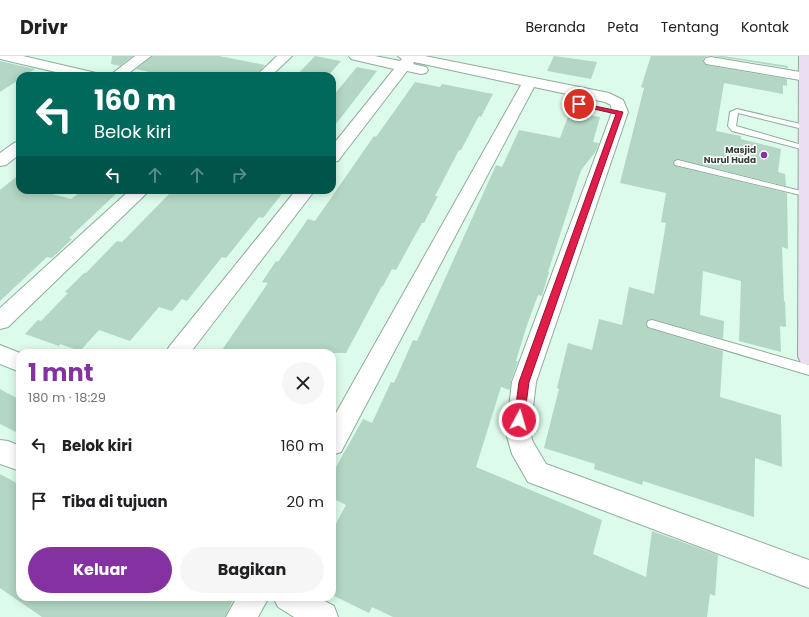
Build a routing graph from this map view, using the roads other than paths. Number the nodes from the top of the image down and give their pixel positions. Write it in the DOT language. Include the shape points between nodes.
graph roads {
  1 [pos="5,56"];
  2 [pos="144,56"];
  3 [pos="284,56"];
  4 [pos="356,56"];
  5 [pos="806,56"];
  6 [pos="406,60"];
  7 [pos="711,61"];
  8 [pos="74,72"];
  9 [pos="122,72"];
  10 [pos="267,72"];
  11 [pos="807,77"];
  12 [pos="527,87"];
  13 [pos="808,134"];
  14 [pos="16,149"];
  15 [pos="336,152"];
  16 [pos="0,161"];
  17 [pos="678,163"];
  18 [pos="137,194"];
  19 [pos="303,194"];
  20 [pos="808,206"];
  21 [pos="809,298"];
  22 [pos="0,321"];
  23 [pos="652,324"];
  24 [pos="180,349"];
  25 [pos="0,354"];
  26 [pos="809,356"];
  27 [pos="16,361"];
  28 [pos="809,370"];
  29 [pos="336,437"];
  30 [pos="0,452"];
  31 [pos="16,457"];
  32 [pos="809,574"];
  33 [pos="251,601"];
  34 [pos="295,601"];
  35 [pos="241,617"];
  36 [pos="323,617"];
  1 -- 8 [label="street"];
  2 -- 9 [label="street"];
  3 -- 10 [label="street"];
  4 -- 6 [label="street"];
  5 -- 11 [label="street"];
  6 -- 12 [label="street"];
  6 -- 15 [label="street"];
  7 -- 11 [label="street"];
  11 -- 13 [label="street"];
  12 -- 29 [label="street"];
  12 -- 32 [label="street" via="620,112 524,382 518,433 522,446 537,472"];
  13 -- 13 [label="lane" via="737,111 734,112 732,126 735,129"];
  13 -- 20 [label="street"];
  14 -- 16 [label="street"];
  17 -- 20 [label="lane"];
  18 -- 22 [label="street"];
  19 -- 24 [label="street"];
  20 -- 21 [label="street"];
  21 -- 26 [label="street"];
  23 -- 28 [label="lane"];
  25 -- 27 [label="street"];
  30 -- 31 [label="street"];
  33 -- 35 [label="street"];
  34 -- 36 [label="street"];
}
